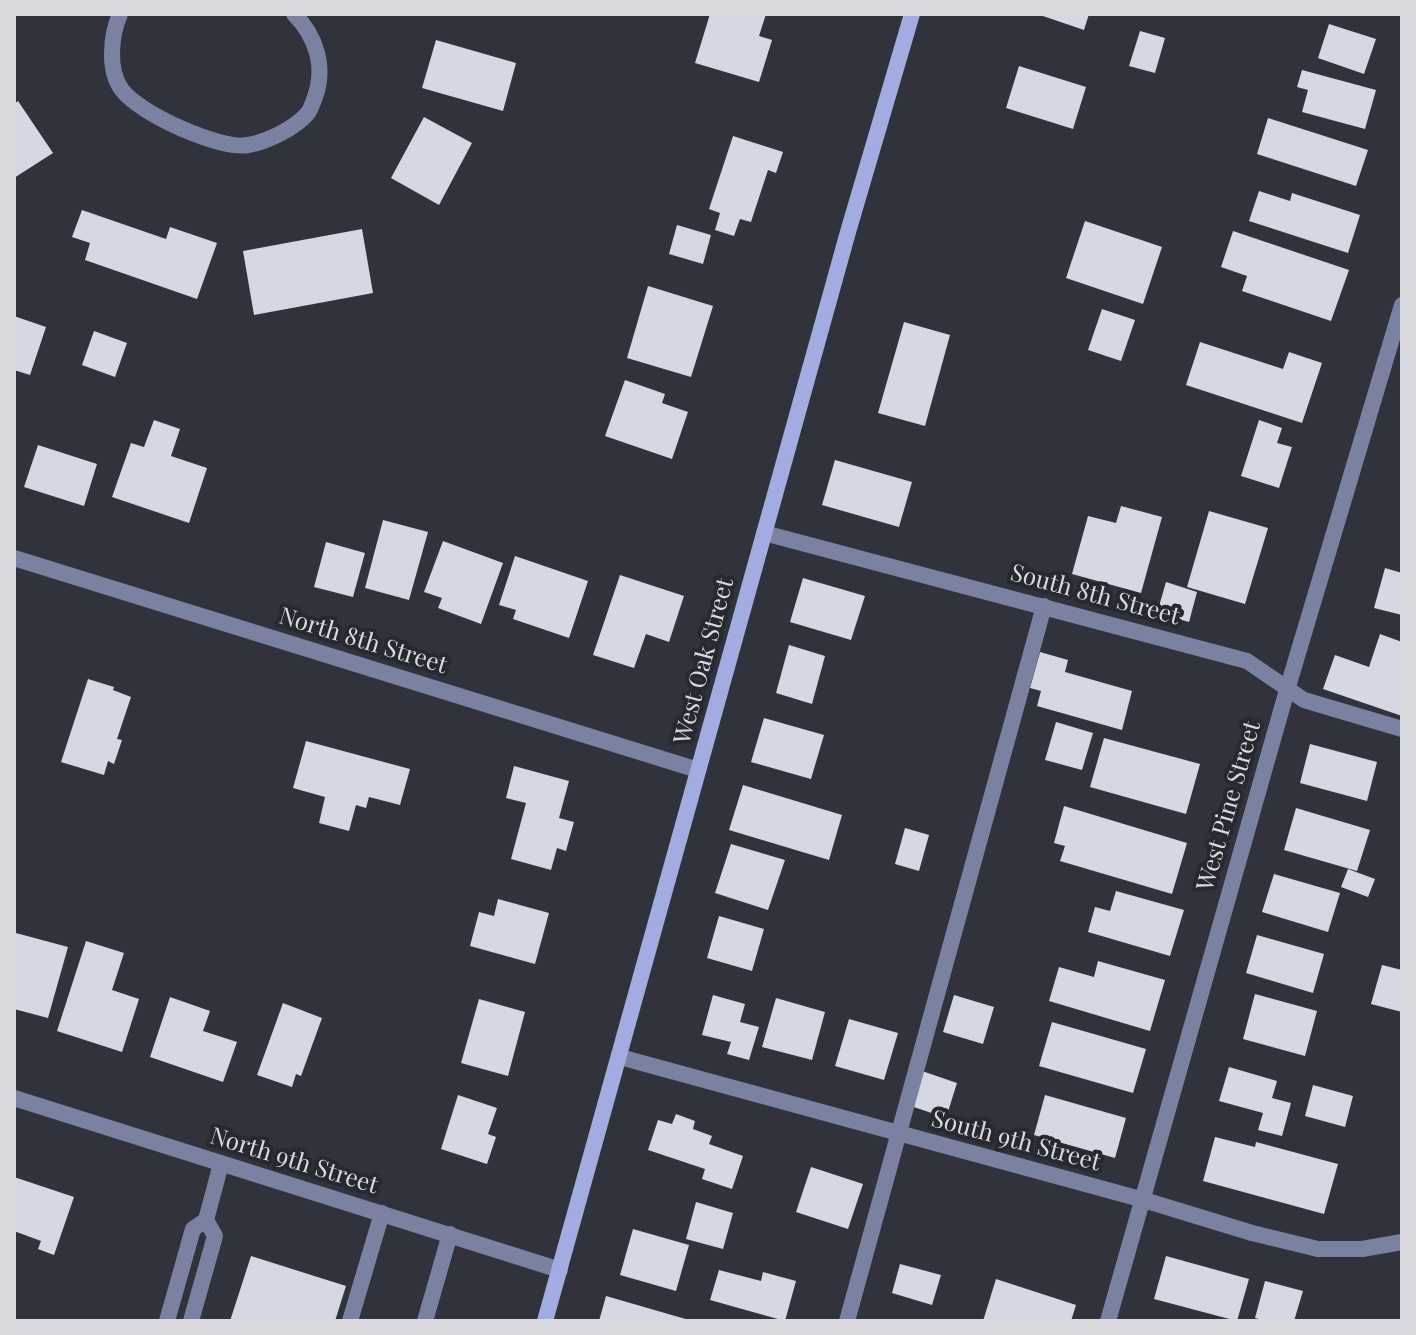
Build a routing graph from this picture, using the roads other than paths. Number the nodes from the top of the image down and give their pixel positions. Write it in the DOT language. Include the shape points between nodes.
graph roads {
  1 [pos="120,14"];
  2 [pos="294,14"];
  3 [pos="912,14"];
  4 [pos="1402,305"];
  5 [pos="764,533"];
  6 [pos="14,558"];
  7 [pos="1044,606"];
  8 [pos="1287,690"];
  9 [pos="1402,729"];
  10 [pos="698,770"];
  11 [pos="620,1057"];
  12 [pos="14,1098"];
  13 [pos="898,1134"];
  14 [pos="221,1164"];
  15 [pos="1144,1200"];
  16 [pos="382,1213"];
  17 [pos="206,1220"];
  18 [pos="450,1234"];
  19 [pos="1402,1242"];
  20 [pos="560,1270"];
  21 [pos="426,1316"];
  22 [pos="167,1321"];
  23 [pos="191,1321"];
  24 [pos="350,1321"];
  25 [pos="545,1321"];
  26 [pos="847,1321"];
  27 [pos="1108,1321"];
  1 -- 2 [label="street" via="110,54 121,90 160,120 199,137 246,146 283,132 308,113 320,83 317,46"];
  3 -- 5 [label="main road, West Oak Street"];
  4 -- 8 [label="street, West Pine Street"];
  5 -- 7 [label="street, South 8th Street"];
  5 -- 10 [label="main road, West Oak Street"];
  6 -- 10 [label="street, North 8th Street"];
  7 -- 8 [label="street, South 8th Street" via="1247,661"];
  7 -- 13 [label="street"];
  8 -- 9 [label="street, South 8th Street" via="1304,700"];
  8 -- 15 [label="street, West Pine Street"];
  10 -- 11 [label="main road, West Oak Street"];
  11 -- 13 [label="street, South 9th Street"];
  11 -- 20 [label="main road, West Oak Street"];
  12 -- 14 [label="street, North 9th Street"];
  13 -- 15 [label="street, South 9th Street"];
  13 -- 26 [label="street"];
  14 -- 16 [label="street, North 9th Street"];
  14 -- 17 [label="street"];
  15 -- 19 [label="street, South 9th Street" via="1318,1249"];
  15 -- 27 [label="street, West Pine Street"];
  16 -- 18 [label="street, North 9th Street"];
  16 -- 24 [label="street"];
  17 -- 22 [label="street" via="193,1229"];
  17 -- 23 [label="street" via="215,1236"];
  18 -- 20 [label="street, North 9th Street"];
  18 -- 21 [label="street"];
  20 -- 25 [label="main road, West Oak Street"];
}
